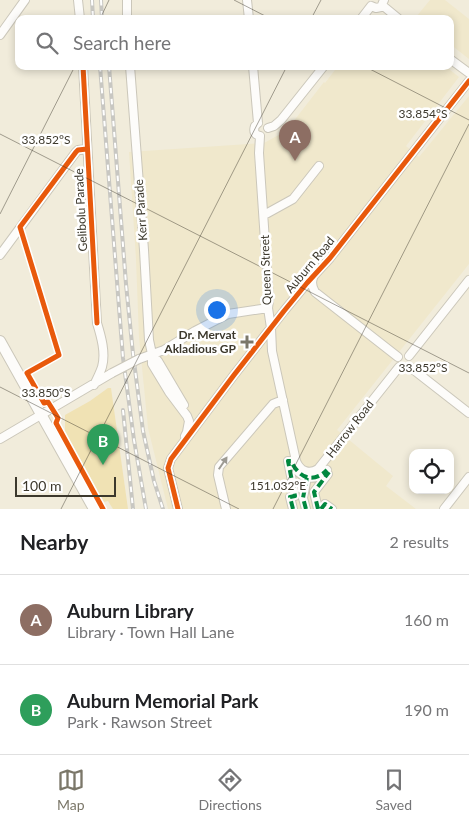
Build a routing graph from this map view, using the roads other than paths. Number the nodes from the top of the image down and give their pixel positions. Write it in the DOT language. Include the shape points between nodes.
graph roads {
  1 [pos="25,0"];
  2 [pos="78,0"];
  3 [pos="127,0"];
  4 [pos="247,0"];
  5 [pos="383,2"];
  6 [pos="370,3"];
  7 [pos="80,15"];
  8 [pos="127,15"];
  9 [pos="249,15"];
  10 [pos="364,15"];
  11 [pos="395,15"];
  12 [pos="0,35"];
  13 [pos="454,62"];
  14 [pos="83,70"];
  15 [pos="130,70"];
  16 [pos="253,70"];
  17 [pos="321,70"];
  18 [pos="469,74"];
  19 [pos="469,81"];
  20 [pos="258,123"];
  21 [pos="268,128"];
  22 [pos="260,136"];
  23 [pos="88,149"];
  24 [pos="319,166"];
  25 [pos="264,215"];
  26 [pos="0,255"];
  27 [pos="314,276"];
  28 [pos="469,280"];
  29 [pos="268,308"];
  30 [pos="271,328"];
  31 [pos="0,341"];
  32 [pos="258,344"];
  33 [pos="272,351"];
  34 [pos="152,354"];
  35 [pos="409,356"];
  36 [pos="398,358"];
  37 [pos="399,367"];
  38 [pos="410,367"];
  39 [pos="94,385"];
  40 [pos="283,400"];
  41 [pos="469,413"];
  42 [pos="41,415"];
  43 [pos="192,415"];
  44 [pos="204,415"];
  45 [pos="194,429"];
  46 [pos="0,439"];
  47 [pos="180,447"];
  48 [pos="296,461"];
  49 [pos="307,477"];
  50 [pos="469,477"];
  51 [pos="94,509"];
  52 [pos="178,509"];
  53 [pos="226,509"];
  54 [pos="293,509"];
  55 [pos="306,509"];
  56 [pos="320,509"];
  57 [pos="332,509"];
  58 [pos="444,509"];
  1 -- 12 [label="street"];
  2 -- 7 [label="street"];
  3 -- 8 [label="street"];
  4 -- 9 [label="street"];
  5 -- 6 [label="street" via="376,8"];
  5 -- 11 [label="street"];
  6 -- 10 [label="street"];
  13 -- 18 [label="street"];
  14 -- 23 [label="street, Gelibolu Parade"];
  15 -- 34 [label="street, Kerr Parade"];
  16 -- 20 [label="street"];
  17 -- 21 [label="street" via="281,120"];
  19 -- 27 [label="street, Auburn Road"];
  20 -- 21 [label="street" via="265,123"];
  20 -- 22 [label="street" via="254,132"];
  21 -- 22 [label="street" via="267,134"];
  22 -- 25 [label="street, Queen Street"];
  23 -- 26 [label="street" via="76,152"];
  23 -- 39 [label="street, Gelibolu Parade" via="97,323 103,363"];
  24 -- 25 [label="street" via="293,199"];
  25 -- 29 [label="street, Queen Street"];
  27 -- 30 [label="street, Auburn Road"];
  27 -- 36 [label="street" via="312,287 315,292"];
  28 -- 35 [label="street"];
  29 -- 30 [label="street, Queen Street"];
  29 -- 34 [label="street" via="228,314"];
  30 -- 32 [label="street, Auburn Road"];
  30 -- 33 [label="street, Queen Street"];
  31 -- 42 [label="main road"];
  32 -- 33 [label="street" via="266,344"];
  32 -- 44 [label="street, Auburn Road"];
  33 -- 40 [label="street, Queen Street"];
  34 -- 39 [label="street, bridge" via="139,358"];
  34 -- 43 [label="street, Kerr Parade"];
  34 -- 47 [label="street, Kerr Parade" via="152,364 189,421"];
  35 -- 36 [label="street" via="403,354"];
  35 -- 38 [label="street" via="412,361"];
  36 -- 37 [label="street" via="396,363"];
  37 -- 38 [label="street"];
  37 -- 48 [label="street, Harrow Road" via="318,469 304,471"];
  38 -- 41 [label="street"];
  39 -- 42 [label="street"];
  40 -- 48 [label="street, Queen Street"];
  53 -- 40 [label="street, one-way" via="219,467 273,404"];
  42 -- 46 [label="street"];
  42 -- 51 [label="main road"];
  43 -- 44 [label="street"];
  43 -- 45 [label="street, Kerr Parade"];
  44 -- 45 [label="street, Auburn Road"];
  45 -- 47 [label="street, Auburn Road"];
  47 -- 52 [label="street, Auburn Road" via="169,464"];
  49 -- 54 [label="street" via="298,472 291,460 288,461 295,496 290,497"];
  49 -- 55 [label="street" via="303,498"];
  49 -- 56 [label="street" via="329,472 314,492"];
  50 -- 58 [label="street"];
  56 -- 57 [label="street" via="325,504"];
}
